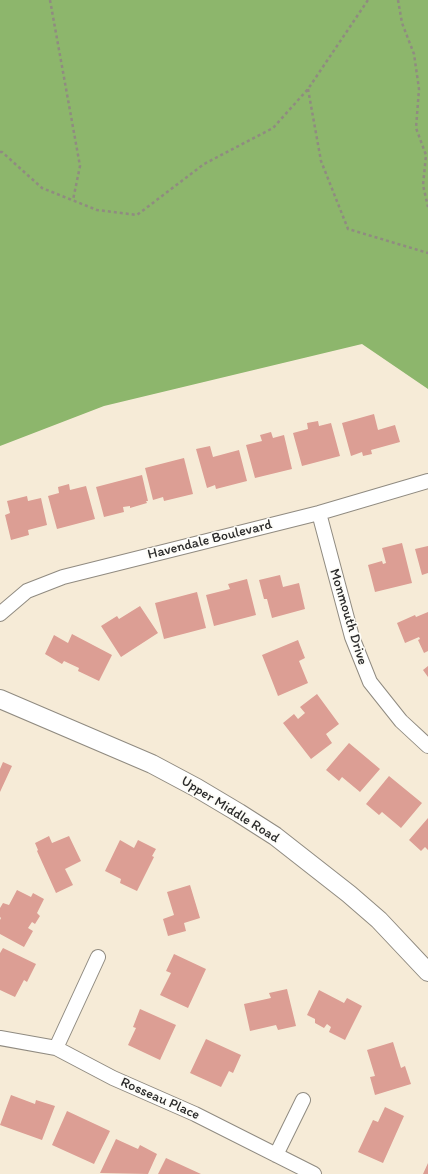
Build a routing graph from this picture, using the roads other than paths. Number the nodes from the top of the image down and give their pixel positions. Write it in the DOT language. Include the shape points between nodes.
graph roads {
  1 [pos="428,482"];
  2 [pos="319,513"];
  3 [pos="0,614"];
  4 [pos="0,699"];
  5 [pos="428,746"];
  6 [pos="98,957"];
  7 [pos="428,972"];
  8 [pos="0,1038"];
  9 [pos="56,1048"];
  10 [pos="302,1100"];
  11 [pos="276,1155"];
  12 [pos="314,1174"];
  1 -- 2 [label="street, Havendale Boulevard"];
  2 -- 3 [label="street, Havendale Boulevard" via="63,577 27,591"];
  2 -- 5 [label="street, Monmouth Drive" via="352,637 370,682 401,721"];
  4 -- 7 [label="street, Upper Middle Road" via="152,764 239,813 275,836 380,920"];
  6 -- 9 [label="street"];
  8 -- 9 [label="street, Rosseau Place"];
  9 -- 11 [label="street, Rosseau Place"];
  10 -- 11 [label="street"];
  11 -- 12 [label="street, Rosseau Place"];
}
